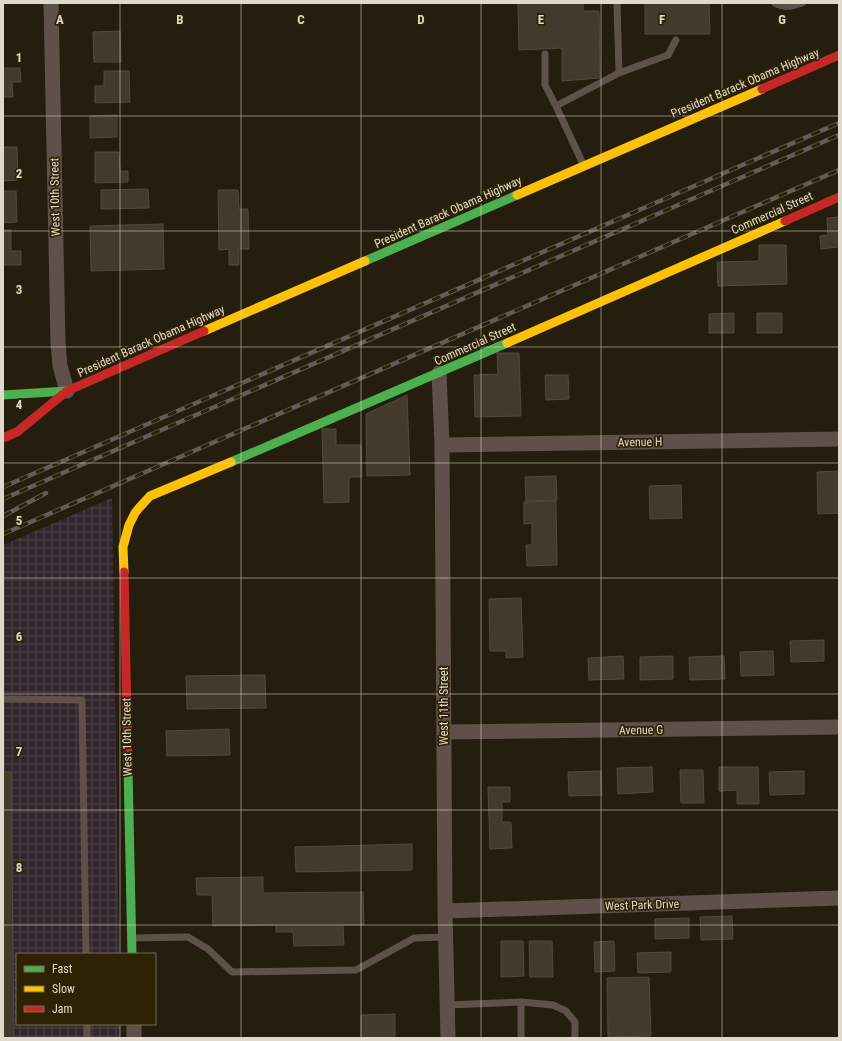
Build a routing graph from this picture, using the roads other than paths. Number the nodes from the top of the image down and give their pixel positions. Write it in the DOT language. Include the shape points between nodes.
graph roads {
  1 [pos="51,3"];
  2 [pos="616,3"];
  3 [pos="774,3"];
  4 [pos="802,3"];
  5 [pos="676,40"];
  6 [pos="545,54"];
  7 [pos="839,55"];
  8 [pos="619,73"];
  9 [pos="556,106"];
  10 [pos="584,166"];
  11 [pos="839,197"];
  12 [pos="438,373"];
  13 [pos="67,391"];
  14 [pos="3,395"];
  15 [pos="3,438"];
  16 [pos="839,439"];
  17 [pos="442,444"];
  18 [pos="130,522"];
  19 [pos="3,699"];
  20 [pos="839,727"];
  21 [pos="444,732"];
  22 [pos="839,898"];
  23 [pos="445,911"];
  24 [pos="446,937"];
  25 [pos="132,938"];
  26 [pos="86,953"];
  27 [pos="132,953"];
  28 [pos="521,1002"];
  29 [pos="447,1005"];
  30 [pos="87,1025"];
  31 [pos="134,1025"];
  32 [pos="87,1038"];
  33 [pos="134,1038"];
  34 [pos="448,1038"];
  35 [pos="522,1038"];
  36 [pos="575,1038"];
  1 -- 13 [label="street, West 10th Street" via="58,343 60,366"];
  2 -- 8 [label="lane"];
  3 -- 4 [label="lane" via="784,7"];
  5 -- 8 [label="lane" via="668,56"];
  6 -- 9 [label="lane" via="545,84"];
  7 -- 10 [label="street, President Barack Obama Highway"];
  8 -- 9 [label="lane"];
  9 -- 10 [label="lane"];
  10 -- 13 [label="street, President Barack Obama Highway"];
  11 -- 12 [label="street, Commercial Street"];
  12 -- 17 [label="street, West 11th Street"];
  12 -- 18 [label="street, Commercial Street" via="150,496 142,502"];
  13 -- 14 [label="street, President Barack Obama Highway"];
  13 -- 15 [label="street, President Barack Obama Highway" via="17,432"];
  16 -- 17 [label="street, Avenue H"];
  17 -- 21 [label="street, West 11th Street"];
  18 -- 25 [label="street, West 10th Street" via="123,548"];
  19 -- 26 [label="lane" via="82,700"];
  20 -- 21 [label="street, Avenue G"];
  21 -- 23 [label="street, West 11th Street"];
  22 -- 23 [label="street, West Park Drive"];
  23 -- 24 [label="street, West 11th Street"];
  24 -- 25 [label="lane" via="414,938 356,970 232,972 208,949 188,937"];
  24 -- 29 [label="street, West 11th Street"];
  25 -- 27 [label="street, West 10th Street"];
  28 -- 29 [label="lane"];
  28 -- 35 [label="lane"];
  28 -- 36 [label="lane" via="553,1005 566,1011 575,1022"];
  29 -- 34 [label="street, West 11th Street"];
  30 -- 32 [label="lane"];
  31 -- 33 [label="street"];
}
